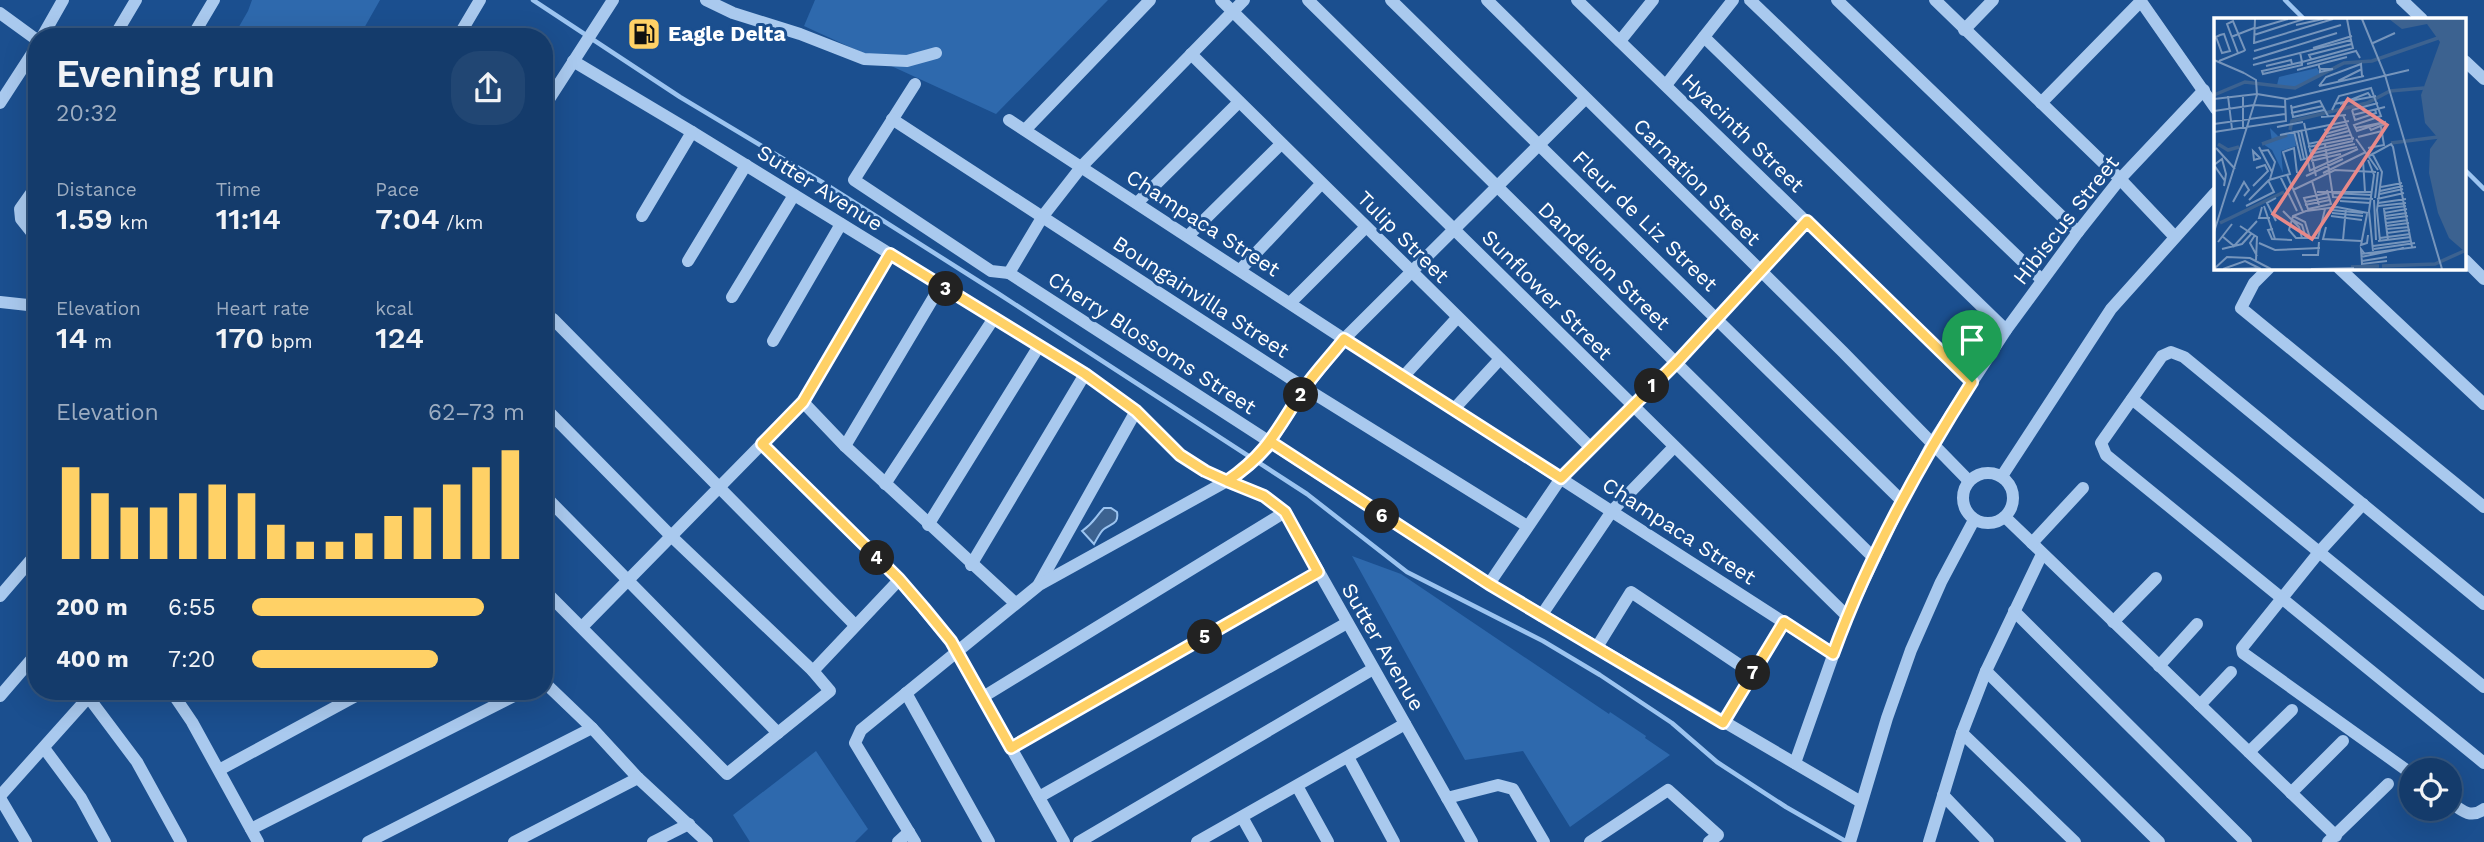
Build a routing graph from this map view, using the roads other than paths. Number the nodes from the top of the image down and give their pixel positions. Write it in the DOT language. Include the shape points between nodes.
graph roads {
  1 [pos="63,0"];
  2 [pos="136,0"];
  3 [pos="214,0"];
  4 [pos="480,0"];
  5 [pos="613,0"];
  6 [pos="706,0"];
  7 [pos="1150,0"];
  8 [pos="1221,0"];
  9 [pos="1244,0"];
  10 [pos="1308,0"];
  11 [pos="1391,0"];
  12 [pos="1487,0"];
  13 [pos="1577,0"];
  14 [pos="1653,0"];
  15 [pos="1733,0"];
  16 [pos="1750,0"];
  17 [pos="1837,0"];
  18 [pos="1934,0"];
  19 [pos="1993,0"];
  20 [pos="2402,0"];
  21 [pos="2140,1"];
  22 [pos="1233,12"];
  23 [pos="0,13"];
  24 [pos="2421,18"];
  25 [pos="47,28"];
  26 [pos="119,28"];
  27 [pos="197,28"];
  28 [pos="463,28"];
  29 [pos="1964,30"];
  30 [pos="28,33"];
  31 [pos="1704,37"];
  32 [pos="1620,41"];
  33 [pos="936,53"];
  34 [pos="1191,54"];
  35 [pos="576,56"];
  36 [pos="28,60"];
  37 [pos="2466,62"];
  38 [pos="2484,79"];
  39 [pos="915,84"];
  40 [pos="1665,85"];
  41 [pos="2204,90"];
  42 [pos="553,93"];
  43 [pos="1585,99"];
  44 [pos="1239,102"];
  45 [pos="0,103"];
  46 [pos="2041,103"];
  47 [pos="2214,106"];
  48 [pos="892,119"];
  49 [pos="1009,120"];
  50 [pos="1025,130"];
  51 [pos="692,131"];
  52 [pos="1281,144"];
  53 [pos="1539,145"];
  54 [pos="746,165"];
  55 [pos="1082,166"];
  56 [pos="2120,179"];
  57 [pos="1321,184"];
  58 [pos="1496,188"];
  59 [pos="2214,194"];
  60 [pos="794,195"];
  61 [pos="28,198"];
  62 [pos="1138,203"];
  63 [pos="642,216"];
  64 [pos="1044,216"];
  65 [pos="1807,221"];
  66 [pos="841,224"];
  67 [pos="1366,227"];
  68 [pos="28,228"];
  69 [pos="1454,230"];
  70 [pos="2078,232"];
  71 [pos="1188,236"];
  72 [pos="2175,237"];
  73 [pos="890,254"];
  74 [pos="688,261"];
  75 [pos="2466,261"];
  76 [pos="1240,270"];
  77 [pos="2267,270"];
  78 [pos="2341,270"];
  79 [pos="1759,271"];
  80 [pos="1009,273"];
  81 [pos="1411,273"];
  82 [pos="2484,279"];
  83 [pos="2042,280"];
  84 [pos="941,285"];
  85 [pos="732,297"];
  86 [pos="0,302"];
  87 [pos="1290,303"];
  88 [pos="28,305"];
  89 [pos="994,318"];
  90 [pos="1457,318"];
  91 [pos="1717,318"];
  92 [pos="553,319"];
  93 [pos="2006,330"];
  94 [pos="1344,339"];
  95 [pos="773,341"];
  96 [pos="1039,346"];
  97 [pos="1500,359"];
  98 [pos="1676,363"];
  99 [pos="1085,374"];
  100 [pos="1403,377"];
  101 [pos="1972,382"];
  102 [pos="1305,388"];
  103 [pos="2132,399"];
  104 [pos="803,402"];
  105 [pos="2484,404"];
  106 [pos="1632,406"];
  107 [pos="1454,410"];
  108 [pos="1136,411"];
  109 [pos="553,416"];
  110 [pos="1933,442"];
  111 [pos="762,444"];
  112 [pos="845,446"];
  113 [pos="1268,446"];
  114 [pos="1590,447"];
  115 [pos="1674,447"];
  116 [pos="2002,476"];
  117 [pos="1561,478"];
  118 [pos="1227,481"];
  119 [pos="1969,481"];
  120 [pos="885,484"];
  121 [pos="719,487"];
  122 [pos="2083,488"];
  123 [pos="1902,501"];
  124 [pos="553,504"];
  125 [pos="2363,505"];
  126 [pos="2484,507"];
  127 [pos="1612,511"];
  128 [pos="1285,512"];
  129 [pos="2005,517"];
  130 [pos="1974,520"];
  131 [pos="928,525"];
  132 [pos="1527,526"];
  133 [pos="671,536"];
  134 [pos="2032,543"];
  135 [pos="2320,551"];
  136 [pos="2042,554"];
  137 [pos="1874,558"];
  138 [pos="28,563"];
  139 [pos="971,565"];
  140 [pos="1318,572"];
  141 [pos="2156,578"];
  142 [pos="899,579"];
  143 [pos="627,580"];
  144 [pos="1039,584"];
  145 [pos="1489,584"];
  146 [pos="0,596"];
  147 [pos="2283,598"];
  148 [pos="553,599"];
  149 [pos="1014,602"];
  150 [pos="2484,604"];
  151 [pos="2014,611"];
  152 [pos="1541,616"];
  153 [pos="1847,616"];
  154 [pos="1784,622"];
  155 [pos="2113,622"];
  156 [pos="1347,623"];
  157 [pos="2197,624"];
  158 [pos="855,625"];
  159 [pos="582,626"];
  160 [pos="1597,648"];
  161 [pos="957,651"];
  162 [pos="1833,654"];
  163 [pos="28,663"];
  164 [pos="2159,666"];
  165 [pos="1373,669"];
  166 [pos="813,671"];
  167 [pos="1986,671"];
  168 [pos="2231,672"];
  169 [pos="1753,674"];
  170 [pos="2484,687"];
  171 [pos="553,691"];
  172 [pos="906,693"];
  173 [pos="0,696"];
  174 [pos="983,697"];
  175 [pos="87,700"];
  176 [pos="95,700"];
  177 [pos="180,700"];
  178 [pos="348,700"];
  179 [pos="506,700"];
  180 [pos="2200,705"];
  181 [pos="2292,710"];
  182 [pos="1723,723"];
  183 [pos="1405,724"];
  184 [pos="592,728"];
  185 [pos="778,733"];
  186 [pos="1962,733"];
  187 [pos="2343,741"];
  188 [pos="44,748"];
  189 [pos="1011,748"];
  190 [pos="2249,752"];
  191 [pos="1348,757"];
  192 [pos="1795,763"];
  193 [pos="2484,763"];
  194 [pos="2399,765"];
  195 [pos="219,770"];
  196 [pos="638,778"];
  197 [pos="2388,785"];
  198 [pos="1297,786"];
  199 [pos="2291,793"];
  200 [pos="1943,795"];
  201 [pos="0,797"];
  202 [pos="1038,797"];
  203 [pos="1447,798"];
  204 [pos="1861,802"];
  205 [pos="2484,809"];
  206 [pos="2462,810"];
  207 [pos="1242,817"];
  208 [pos="689,824"];
  209 [pos="251,830"];
  210 [pos="912,837"];
  211 [pos="1713,839"];
  212 [pos="2332,839"];
  213 [pos="26,842"];
  214 [pos="105,842"];
  215 [pos="181,842"];
  216 [pos="258,842"];
  217 [pos="368,842"];
  218 [pos="514,842"];
  219 [pos="653,842"];
  220 [pos="707,842"];
  221 [pos="898,842"];
  222 [pos="989,842"];
  223 [pos="1064,842"];
  224 [pos="1079,842"];
  225 [pos="1197,842"];
  226 [pos="1256,842"];
  227 [pos="1328,842"];
  228 [pos="1394,842"];
  229 [pos="1472,842"];
  230 [pos="1544,842"];
  231 [pos="1590,842"];
  232 [pos="1850,842"];
  233 [pos="1929,842"];
  234 [pos="1987,842"];
  235 [pos="2075,842"];
  236 [pos="2159,842"];
  237 [pos="2246,842"];
  1 -- 25 [label="street"];
  2 -- 26 [label="street"];
  3 -- 27 [label="street"];
  4 -- 28 [label="street"];
  5 -- 35 [label="street"];
  6 -- 33 [label="street" via="864,59 907,61"];
  7 -- 50 [label="street"];
  8 -- 22 [label="street, Sunflower Street"];
  9 -- 22 [label="street"];
  10 -- 58 [label="street, Dandelion Street"];
  11 -- 53 [label="street, Fleur de Liz Street"];
  12 -- 43 [label="street, Carnation Street"];
  13 -- 32 [label="street, Hyacinth Street"];
  14 -- 32 [label="street"];
  15 -- 31 [label="street"];
  16 -- 83 [label="street"];
  17 -- 70 [label="street"];
  18 -- 29 [label="street"];
  19 -- 29 [label="street"];
  20 -- 24 [label="street"];
  21 -- 41 [label="street"];
  21 -- 46 [label="street"];
  22 -- 34 [label="street"];
  22 -- 69 [label="street, Sunflower Street"];
  23 -- 30 [label="street"];
  29 -- 46 [label="street"];
  31 -- 40 [label="street"];
  31 -- 93 [label="street"];
  32 -- 40 [label="street, Hyacinth Street"];
  34 -- 44 [label="street, Tulip Street"];
  34 -- 55 [label="street"];
  35 -- 42 [label="street"];
  35 -- 51 [label="street, Sutter Avenue"];
  36 -- 45 [label="street"];
  37 -- 38 [label="street"];
  39 -- 48 [label="street"];
  40 -- 65 [label="street, Hyacinth Street"];
  41 -- 47 [label="street"];
  41 -- 56 [label="street, Hibiscus Street"];
  43 -- 53 [label="street"];
  43 -- 79 [label="street, Carnation Street"];
  44 -- 52 [label="street, Tulip Street"];
  44 -- 62 [label="street"];
  46 -- 56 [label="street"];
  48 -- 64 [label="street, Boungainvilla Street"];
  48 -- 80 [label="street, Cherry Blossoms Street" via="854,180 991,271"];
  49 -- 50 [label="street, Champaca Street"];
  50 -- 55 [label="street, Champaca Street"];
  51 -- 54 [label="street, Sutter Avenue"];
  51 -- 63 [label="street"];
  52 -- 57 [label="street, Tulip Street"];
  52 -- 71 [label="street"];
  53 -- 58 [label="street"];
  53 -- 91 [label="street, Fleur de Liz Street"];
  54 -- 60 [label="street, Sutter Avenue"];
  54 -- 74 [label="street"];
  55 -- 62 [label="street, Champaca Street"];
  55 -- 64 [label="street"];
  56 -- 70 [label="street, Hibiscus Street"];
  56 -- 72 [label="street"];
  57 -- 67 [label="street, Tulip Street"];
  57 -- 76 [label="street"];
  58 -- 69 [label="street"];
  58 -- 98 [label="street, Dandelion Street"];
  59 -- 72 [label="street"];
  60 -- 66 [label="street, Sutter Avenue"];
  60 -- 85 [label="street"];
  61 -- 68 [label="street" via="20,209"];
  62 -- 71 [label="street, Champaca Street"];
  64 -- 80 [label="street"];
  64 -- 102 [label="street, Boungainvilla Street"];
  65 -- 79 [label="street"];
  65 -- 101 [label="street, Hyacinth Street"];
  66 -- 73 [label="street, Sutter Avenue"];
  66 -- 95 [label="street"];
  67 -- 81 [label="street, Tulip Street"];
  67 -- 87 [label="street"];
  69 -- 81 [label="street"];
  69 -- 106 [label="street, Sunflower Street"];
  70 -- 83 [label="street, Hibiscus Street"];
  71 -- 76 [label="street, Champaca Street"];
  72 -- 116 [label="street" via="2111,309"];
  73 -- 84 [label="street, Sutter Avenue"];
  73 -- 104 [label="street"];
  75 -- 82 [label="street"];
  76 -- 87 [label="street, Champaca Street"];
  77 -- 126 [label="street" via="2241,308"];
  78 -- 105 [label="street"];
  79 -- 91 [label="street"];
  79 -- 110 [label="street, Carnation Street"];
  80 -- 113 [label="street, Cherry Blossoms Street"];
  81 -- 90 [label="street, Tulip Street"];
  81 -- 94 [label="street"];
  83 -- 93 [label="street, Hibiscus Street"];
  84 -- 89 [label="street, Sutter Avenue"];
  84 -- 112 [label="street"];
  86 -- 88 [label="street"];
  87 -- 94 [label="street, Champaca Street"];
  89 -- 96 [label="street, Sutter Avenue"];
  89 -- 120 [label="street"];
  90 -- 97 [label="street, Tulip Street"];
  90 -- 100 [label="street"];
  91 -- 98 [label="street"];
  91 -- 123 [label="street, Fleur de Liz Street"];
  92 -- 121 [label="street"];
  93 -- 101 [label="street, Hibiscus Street"];
  94 -- 100 [label="street, Champaca Street"];
  94 -- 102 [label="street"];
  96 -- 99 [label="street, Sutter Avenue"];
  96 -- 131 [label="street"];
  97 -- 107 [label="street"];
  97 -- 114 [label="street, Tulip Street"];
  98 -- 106 [label="street"];
  98 -- 137 [label="street, Dandelion Street"];
  99 -- 108 [label="street, Sutter Avenue"];
  99 -- 139 [label="street"];
  100 -- 107 [label="street, Champaca Street"];
  101 -- 110 [label="street, Hibiscus Street"];
  102 -- 113 [label="street"];
  102 -- 132 [label="street, Boungainvilla Street"];
  103 -- 125 [label="street" via="2162,356 2178,355"];
  103 -- 135 [label="street"];
  103 -- 147 [label="street" via="2101,443 2106,455"];
  104 -- 111 [label="street"];
  104 -- 112 [label="street"];
  106 -- 114 [label="street"];
  106 -- 115 [label="street, Sunflower Street"];
  107 -- 117 [label="street, Champaca Street"];
  108 -- 118 [label="street, Sutter Avenue" via="1180,455"];
  108 -- 144 [label="street"];
  109 -- 133 [label="street"];
  110 -- 119 [label="street, Carnation Street"];
  110 -- 123 [label="street, Hibiscus Street"];
  111 -- 121 [label="street"];
  111 -- 142 [label="street"];
  112 -- 120 [label="street"];
  113 -- 118 [label="street"];
  113 -- 145 [label="street, Cherry Blossoms Street"];
  114 -- 117 [label="street"];
  115 -- 127 [label="street"];
  115 -- 153 [label="street, Sunflower Street"];
  116 -- 119 [label="street" via="1986,473"];
  116 -- 129 [label="street" via="2013,493"];
  117 -- 127 [label="street, Champaca Street"];
  117 -- 132 [label="street"];
  118 -- 128 [label="street, Sutter Avenue" via="1264,496"];
  118 -- 144 [label="street"];
  119 -- 130 [label="street" via="1963,502"];
  120 -- 131 [label="street"];
  121 -- 133 [label="street"];
  121 -- 158 [label="street"];
  122 -- 134 [label="street"];
  123 -- 137 [label="street, Hibiscus Street"];
  124 -- 143 [label="street"];
  125 -- 135 [label="street"];
  125 -- 150 [label="street"];
  127 -- 152 [label="street"];
  127 -- 154 [label="street, Champaca Street"];
  128 -- 140 [label="street, Sutter Avenue"];
  128 -- 174 [label="street"];
  129 -- 130 [label="street" via="1986,523"];
  129 -- 134 [label="street"];
  130 -- 204 [label="street" via="1911,650"];
  131 -- 139 [label="street"];
  132 -- 145 [label="street"];
  133 -- 143 [label="street"];
  133 -- 166 [label="street"];
  134 -- 136 [label="street"];
  135 -- 147 [label="street"];
  135 -- 170 [label="street"];
  136 -- 151 [label="street"];
  136 -- 155 [label="street"];
  137 -- 153 [label="street, Hibiscus Street"];
  138 -- 146 [label="street"];
  139 -- 149 [label="street"];
  140 -- 156 [label="street, Sutter Avenue"];
  140 -- 189 [label="street"];
  141 -- 155 [label="street"];
  142 -- 158 [label="street"];
  142 -- 161 [label="street"];
  143 -- 159 [label="street"];
  143 -- 185 [label="street"];
  144 -- 149 [label="street"];
  145 -- 152 [label="street, Cherry Blossoms Street"];
  147 -- 193 [label="street"];
  147 -- 194 [label="street" via="2242,648 2244,653"];
  148 -- 159 [label="street"];
  149 -- 161 [label="street"];
  151 -- 167 [label="street"];
  151 -- 237 [label="street"];
  152 -- 160 [label="street, Cherry Blossoms Street"];
  153 -- 162 [label="street, Hibiscus Street"];
  154 -- 162 [label="street, Champaca Street"];
  154 -- 169 [label="street"];
  155 -- 164 [label="street"];
  156 -- 165 [label="street, Sutter Avenue"];
  156 -- 202 [label="street"];
  157 -- 164 [label="street"];
  158 -- 166 [label="street"];
  159 -- 185 [label="street" via="727,774"];
  160 -- 169 [label="street" via="1631,592"];
  160 -- 182 [label="street, Cherry Blossoms Street"];
  161 -- 172 [label="street"];
  161 -- 174 [label="street"];
  162 -- 192 [label="street, Hibiscus Street"];
  163 -- 173 [label="street"];
  164 -- 180 [label="street"];
  165 -- 183 [label="street, Sutter Avenue"];
  165 -- 224 [label="street"];
  166 -- 185 [label="street" via="830,691"];
  167 -- 186 [label="street"];
  167 -- 236 [label="street"];
  168 -- 180 [label="street"];
  169 -- 182 [label="street"];
  171 -- 184 [label="street"];
  172 -- 210 [label="street" via="861,730 855,743"];
  172 -- 222 [label="street"];
  174 -- 189 [label="street"];
  175 -- 188 [label="street"];
  176 -- 215 [label="street" via="137,762"];
  177 -- 195 [label="street"];
  178 -- 195 [label="street"];
  179 -- 209 [label="street"];
  180 -- 190 [label="street"];
  181 -- 190 [label="street"];
  182 -- 192 [label="street, Cherry Blossoms Street"];
  183 -- 191 [label="street"];
  183 -- 203 [label="street, Sutter Avenue"];
  184 -- 196 [label="street"];
  184 -- 217 [label="street"];
  186 -- 200 [label="street"];
  186 -- 235 [label="street"];
  187 -- 199 [label="street"];
  188 -- 201 [label="street"];
  188 -- 214 [label="street" via="81,798"];
  189 -- 202 [label="street"];
  190 -- 199 [label="street"];
  191 -- 198 [label="street"];
  191 -- 228 [label="street"];
  192 -- 204 [label="street, Cherry Blossoms Street"];
  195 -- 209 [label="street"];
  196 -- 208 [label="street"];
  196 -- 218 [label="street"];
  197 -- 212 [label="street"];
  198 -- 207 [label="street"];
  198 -- 227 [label="street"];
  199 -- 212 [label="street"];
  200 -- 233 [label="street"];
  200 -- 234 [label="street"];
  201 -- 213 [label="street"];
  202 -- 223 [label="street"];
  203 -- 229 [label="street, Sutter Avenue"];
  203 -- 230 [label="street" via="1499,785 1513,789"];
  204 -- 232 [label="street"];
  205 -- 206 [label="street" via="2477,814"];
  207 -- 225 [label="street"];
  207 -- 226 [label="street"];
  208 -- 219 [label="street"];
  208 -- 220 [label="street"];
  209 -- 216 [label="street"];
  210 -- 221 [label="street"];
  211 -- 231 [label="street" via="1668,790"];
}
